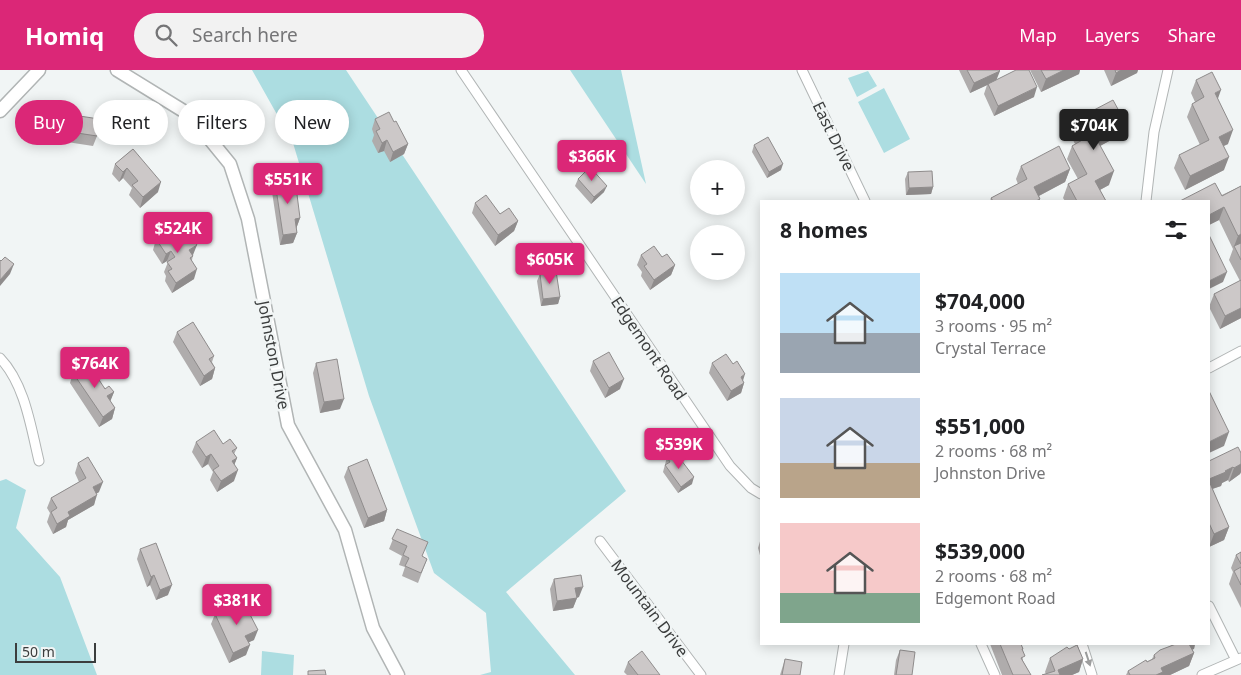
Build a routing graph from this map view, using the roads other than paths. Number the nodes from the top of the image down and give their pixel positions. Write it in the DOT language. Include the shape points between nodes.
graph roads {
  1 [pos="39,70"];
  2 [pos="117,70"];
  3 [pos="461,70"];
  4 [pos="1168,70"];
  5 [pos="804,71"];
  6 [pos="0,111"];
  7 [pos="866,200"];
  8 [pos="1146,200"];
  9 [pos="1241,350"];
  10 [pos="0,358"];
  11 [pos="1210,367"];
  12 [pos="39,461"];
  13 [pos="760,493"];
  14 [pos="600,541"];
  15 [pos="1210,608"];
  16 [pos="844,645"];
  17 [pos="980,645"];
  18 [pos="1082,645"];
  19 [pos="1238,659"];
  20 [pos="1207,673"];
  21 [pos="398,675"];
  22 [pos="701,675"];
  23 [pos="839,675"];
  24 [pos="995,675"];
  25 [pos="1092,675"];
  1 -- 6 [label="street"];
  2 -- 21 [label="street, Johnston Drive" via="190,115 230,164 248,219 288,425 345,530 373,628"];
  3 -- 13 [label="street, Edgemont Road" via="730,466"];
  4 -- 8 [label="street" via="1153,140"];
  5 -- 7 [label="street, East Drive"];
  9 -- 11 [label="street"];
  10 -- 12 [label="street" via="16,384"];
  14 -- 22 [label="street, Mountain Drive"];
  15 -- 19 [label="street"];
  16 -- 23 [label="street"];
  17 -- 24 [label="street"];
  18 -- 25 [label="street, one-way"];
  19 -- 20 [label="street"];
}
